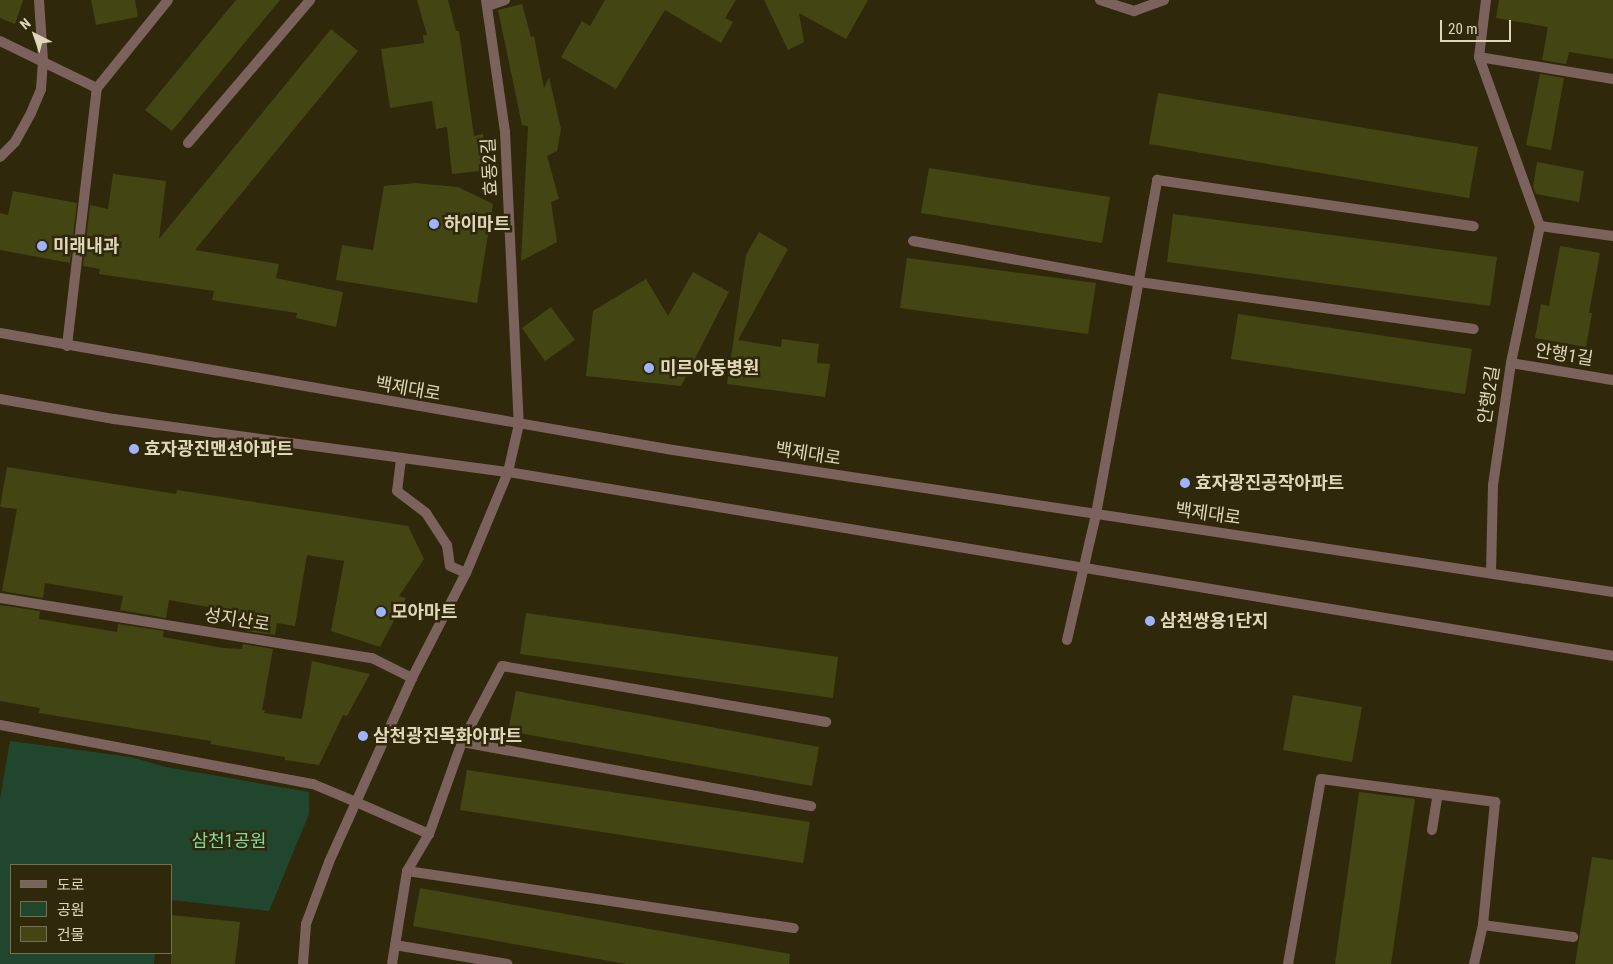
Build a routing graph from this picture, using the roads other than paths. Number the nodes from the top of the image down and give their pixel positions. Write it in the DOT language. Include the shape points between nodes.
graph roads {
  1 [pos="39,0"];
  2 [pos="168,0"];
  3 [pos="310,0"];
  4 [pos="505,0"];
  5 [pos="1100,0"];
  6 [pos="1164,0"];
  7 [pos="1486,0"];
  8 [pos="487,3"];
  9 [pos="0,41"];
  10 [pos="1479,57"];
  11 [pos="43,61"];
  12 [pos="1613,79"];
  13 [pos="98,88"];
  14 [pos="188,143"];
  15 [pos="0,157"];
  16 [pos="1474,226"];
  17 [pos="1540,226"];
  18 [pos="1613,236"];
  19 [pos="913,241"];
  20 [pos="1139,282"];
  21 [pos="1474,329"];
  22 [pos="0,333"];
  23 [pos="67,346"];
  24 [pos="1511,363"];
  25 [pos="1613,380"];
  26 [pos="0,399"];
  27 [pos="519,424"];
  28 [pos="401,459"];
  29 [pos="508,472"];
  30 [pos="1096,514"];
  31 [pos="1084,568"];
  32 [pos="466,572"];
  33 [pos="1491,572"];
  34 [pos="1613,592"];
  35 [pos="0,598"];
  36 [pos="1067,640"];
  37 [pos="1613,656"];
  38 [pos="412,678"];
  39 [pos="826,722"];
  40 [pos="0,725"];
  41 [pos="462,742"];
  42 [pos="1438,794"];
  43 [pos="356,802"];
  44 [pos="811,806"];
  45 [pos="1432,830"];
  46 [pos="429,834"];
  47 [pos="407,871"];
  48 [pos="1483,925"];
  49 [pos="794,928"];
  50 [pos="1573,937"];
  51 [pos="395,945"];
  52 [pos="303,964"];
  53 [pos="392,964"];
  54 [pos="507,964"];
  55 [pos="1288,964"];
  56 [pos="1474,964"];
  1 -- 11 [label="street"];
  2 -- 13 [label="street"];
  3 -- 14 [label="street"];
  4 -- 8 [label="street"];
  5 -- 6 [label="street" via="1134,11"];
  7 -- 10 [label="street"];
  8 -- 27 [label="street, 효동2길" via="505,132"];
  9 -- 11 [label="street"];
  10 -- 12 [label="street"];
  10 -- 17 [label="street"];
  11 -- 13 [label="street"];
  11 -- 15 [label="street" via="40,89 31,112 15,142"];
  13 -- 23 [label="street"];
  16 -- 20 [label="street" via="1158,180"];
  17 -- 18 [label="street"];
  17 -- 24 [label="street, 안행2길"];
  19 -- 20 [label="street"];
  20 -- 21 [label="street"];
  20 -- 30 [label="street"];
  22 -- 23 [label="street, 백제대로"];
  23 -- 27 [label="street, 백제대로"];
  24 -- 25 [label="street, 안행1길"];
  24 -- 33 [label="street, 안행2길" via="1492,485"];
  26 -- 28 [label="street" via="105,418"];
  27 -- 29 [label="street"];
  27 -- 30 [label="street, 백제대로"];
  28 -- 29 [label="street"];
  28 -- 32 [label="street" via="397,491 426,513 447,545 450,566"];
  29 -- 31 [label="street"];
  29 -- 32 [label="street"];
  30 -- 31 [label="street"];
  30 -- 33 [label="street, 백제대로"];
  31 -- 36 [label="street"];
  31 -- 37 [label="street"];
  32 -- 38 [label="street"];
  33 -- 34 [label="street, 백제대로"];
  35 -- 38 [label="street, 성지산로" via="372,658"];
  38 -- 43 [label="street"];
  39 -- 41 [label="street" via="502,666"];
  40 -- 43 [label="street" via="313,784"];
  41 -- 44 [label="street"];
  41 -- 46 [label="street"];
  42 -- 45 [label="street"];
  42 -- 48 [label="street" via="1495,802"];
  42 -- 55 [label="street" via="1320,779"];
  43 -- 46 [label="street"];
  43 -- 52 [label="street" via="306,924"];
  46 -- 47 [label="street"];
  47 -- 49 [label="street"];
  47 -- 51 [label="street"];
  48 -- 50 [label="street"];
  48 -- 56 [label="street"];
  51 -- 53 [label="street"];
  51 -- 54 [label="street"];
}
